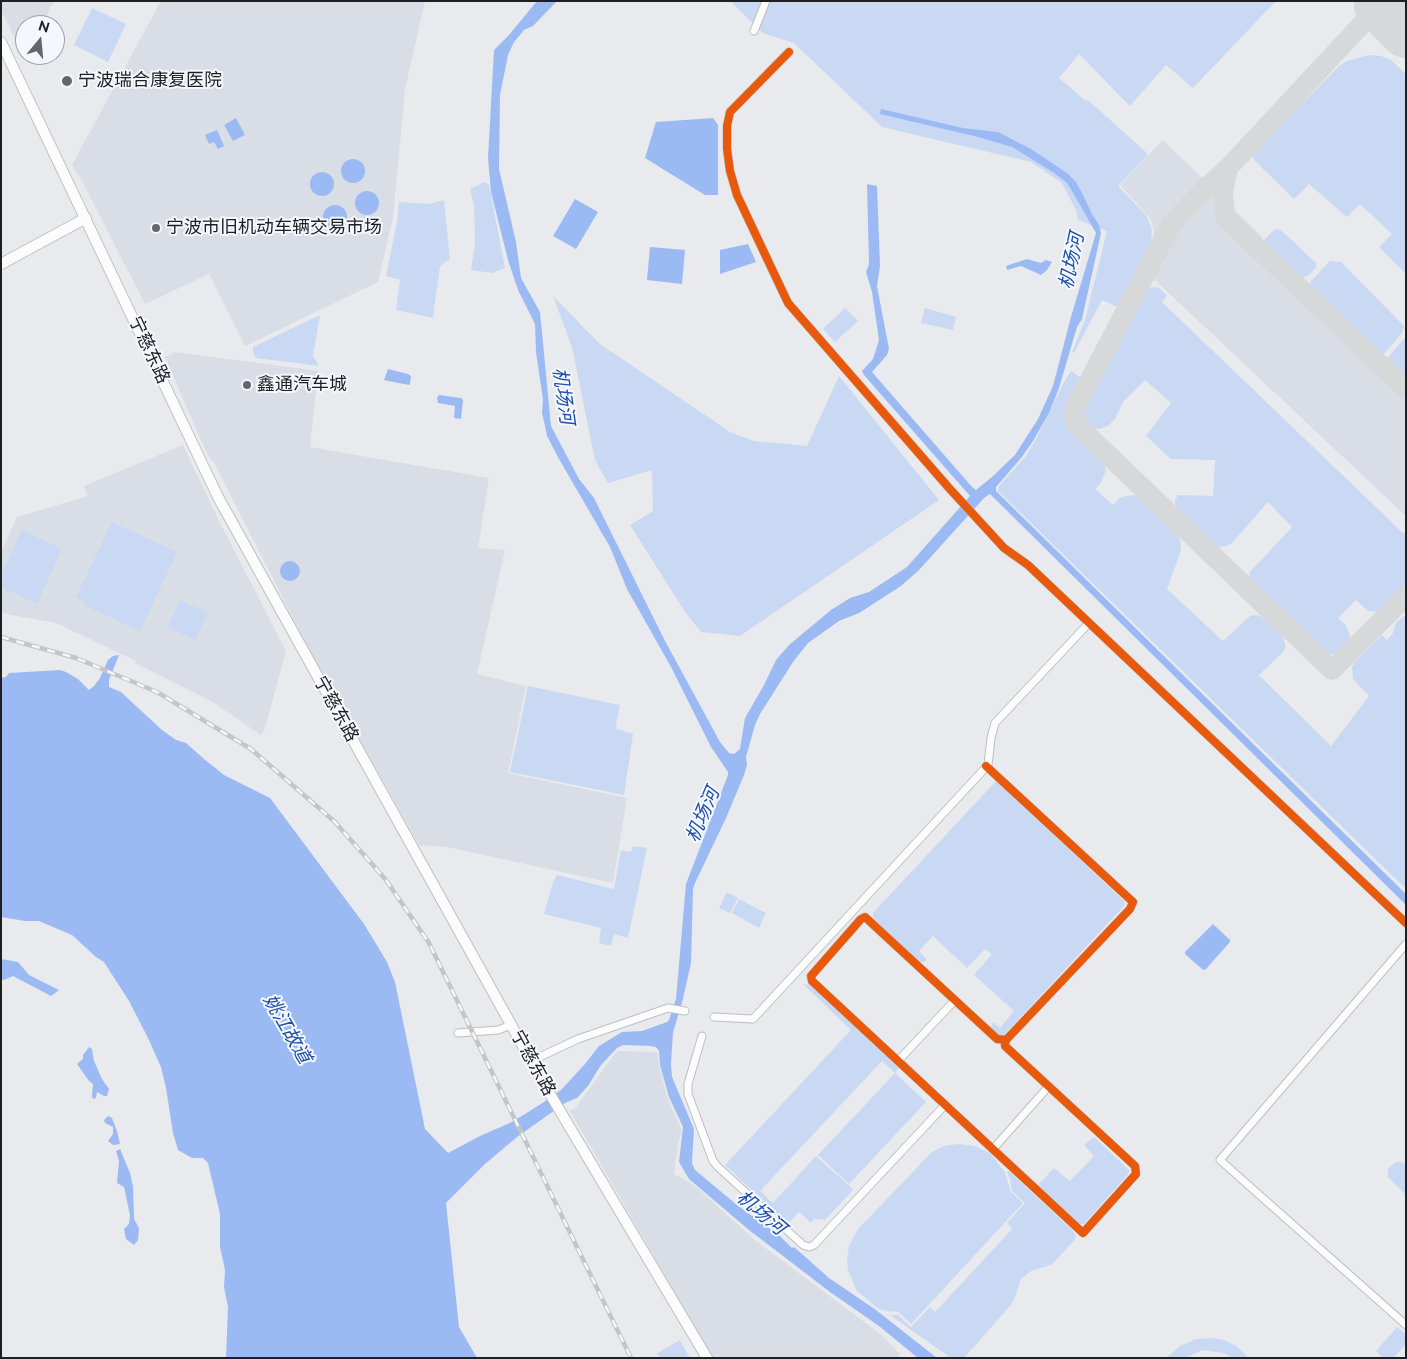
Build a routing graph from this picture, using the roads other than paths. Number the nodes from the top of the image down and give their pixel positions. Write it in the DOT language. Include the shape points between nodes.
graph roads {
  1 [pos="766,1"];
  2 [pos="754,31"];
  3 [pos="2,47"];
  4 [pos="789,52"];
  5 [pos="86,218"];
  6 [pos="1,264"];
  7 [pos="1089,623"];
  8 [pos="986,766"];
  9 [pos="1406,923"];
  10 [pos="1406,944"];
  11 [pos="955,1000"];
  12 [pos="685,1011"];
  13 [pos="714,1017"];
  14 [pos="511,1025"];
  15 [pos="458,1033"];
  16 [pos="702,1036"];
  17 [pos="1006,1040"];
  18 [pos="531,1062"];
  19 [pos="898,1062"];
  20 [pos="1049,1086"];
  21 [pos="945,1105"];
  22 [pos="993,1149"];
  23 [pos="1406,1325"];
  24 [pos="707,1358"];
  1 -- 2 [label="street"];
  3 -- 5 [label="main road, 宁慈东路"];
  4 -- 7 [label="street" via="730,112 727,126 730,171 737,195 788,303 986,529"];
  5 -- 6 [label="main road"];
  5 -- 14 [label="main road, 宁慈东路" via="218,497"];
  7 -- 8 [label="street" via="995,723"];
  7 -- 9 [label="street"];
  8 -- 13 [label="street" via="753,1019"];
  8 -- 17 [label="street" via="1133,902 1130,909"];
  10 -- 23 [label="street" via="1220,1160"];
  11 -- 17 [label="street" via="997,1039"];
  11 -- 19 [label="street"];
  11 -- 19 [label="street" via="870,920 861,919 813,972 812,981"];
  12 -- 18 [label="street" via="668,1008 578,1040"];
  14 -- 15 [label="street" via="498,1030"];
  14 -- 18 [label="main road, 宁慈东路"];
  16 -- 21 [label="street" via="688,1094 713,1161 803,1245 814,1245"];
  17 -- 20 [label="street" via="1005,1046"];
  18 -- 24 [label="main road, 宁慈东路"];
  19 -- 21 [label="street"];
  20 -- 22 [label="street"];
  20 -- 22 [label="street" via="1135,1166 1136,1174 1083,1233"];
  21 -- 22 [label="street"];
}
